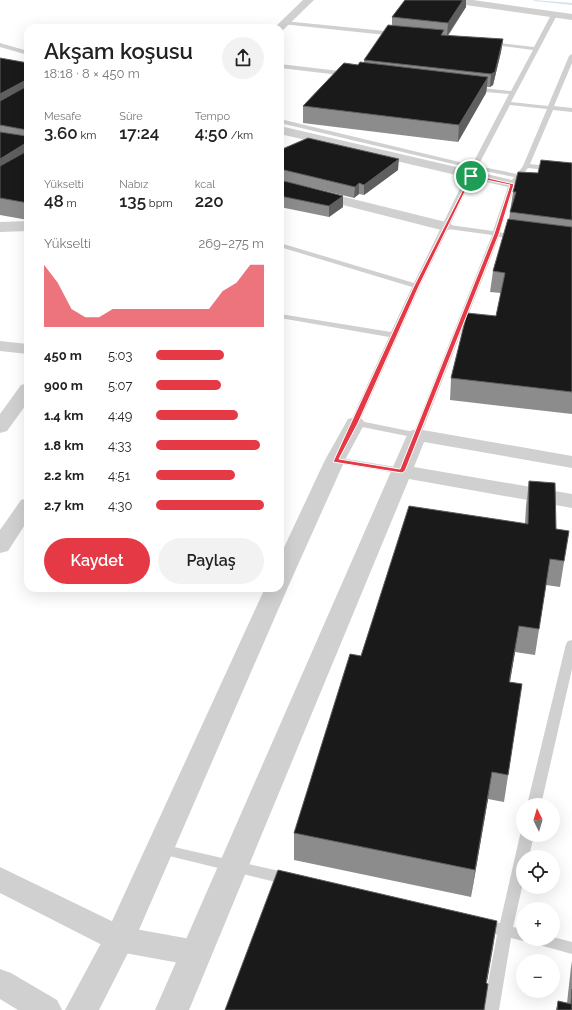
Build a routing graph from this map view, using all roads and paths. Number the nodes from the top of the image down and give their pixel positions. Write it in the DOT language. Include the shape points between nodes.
graph roads {
  1 [pos="309,0"];
  2 [pos="451,0"];
  3 [pos="554,14"];
  4 [pos="572,17"];
  5 [pos="283,24"];
  6 [pos="284,25"];
  7 [pos="403,35"];
  8 [pos="482,43"];
  9 [pos="0,45"];
  10 [pos="537,49"];
  11 [pos="24,52"];
  12 [pos="572,56"];
  13 [pos="284,66"];
  14 [pos="358,75"];
  15 [pos="467,88"];
  16 [pos="514,93"];
  17 [pos="507,104"];
  18 [pos="552,108"];
  19 [pos="572,110"];
  20 [pos="284,122"];
  21 [pos="284,131"];
  22 [pos="526,166"];
  23 [pos="472,171"];
  24 [pos="572,171"];
  25 [pos="516,180"];
  26 [pos="284,186"];
  27 [pos="24,226"];
  28 [pos="445,226"];
  29 [pos="0,227"];
  30 [pos="496,234"];
  31 [pos="512,236"];
  32 [pos="284,246"];
  33 [pos="416,286"];
  34 [pos="284,317"];
  35 [pos="394,335"];
  36 [pos="0,346"];
  37 [pos="24,349"];
  38 [pos="24,395"];
  39 [pos="355,423"];
  40 [pos="0,427"];
  41 [pos="417,436"];
  42 [pos="335,460"];
  43 [pos="572,462"];
  44 [pos="402,471"];
  45 [pos="572,501"];
  46 [pos="24,510"];
  47 [pos="0,546"];
  48 [pos="284,573"];
  49 [pos="275,592"];
  50 [pos="572,644"];
  51 [pos="536,798"];
  52 [pos="525,842"];
  53 [pos="159,848"];
  54 [pos="234,866"];
  55 [pos="0,879"];
  56 [pos="303,882"];
  57 [pos="474,923"];
  58 [pos="505,931"];
  59 [pos="516,933"];
  60 [pos="118,939"];
  61 [pos="560,945"];
  62 [pos="572,948"];
  63 [pos="196,952"];
  64 [pos="0,983"];
  65 [pos="46,1010"];
  66 [pos="82,1010"];
  67 [pos="172,1010"];
  68 [pos="491,1010"];
  1 -- 5 [label="street"];
  2 -- 3 [label="street"];
  3 -- 4 [label="street"];
  3 -- 10 [label="lane"];
  6 -- 7 [label="lane"];
  8 -- 10 [label="lane"];
  9 -- 11 [label="lane"];
  10 -- 16 [label="lane"];
  12 -- 18 [label="lane"];
  13 -- 14 [label="lane"];
  15 -- 16 [label="lane"];
  16 -- 17 [label="lane"];
  17 -- 18 [label="lane"];
  17 -- 23 [label="lane"];
  18 -- 19 [label="lane"];
  18 -- 22 [label="lane"];
  20 -- 23 [label="lane"];
  21 -- 23 [label="street"];
  22 -- 24 [label="lane"];
  22 -- 25 [label="lane"];
  23 -- 25 [label="street"];
  23 -- 28 [label="lane"];
  25 -- 30 [label="lane"];
  26 -- 28 [label="street"];
  27 -- 29 [label="street"];
  28 -- 30 [label="lane"];
  28 -- 33 [label="lane"];
  30 -- 31 [label="lane"];
  30 -- 41 [label="lane"];
  32 -- 33 [label="lane"];
  33 -- 35 [label="lane"];
  34 -- 35 [label="lane"];
  35 -- 39 [label="lane"];
  36 -- 37 [label="street"];
  38 -- 40 [label="street"];
  39 -- 41 [label="lane"];
  39 -- 42 [label="street"];
  41 -- 43 [label="street"];
  41 -- 44 [label="street"];
  42 -- 44 [label="lane"];
  42 -- 48 [label="street"];
  44 -- 45 [label="street"];
  44 -- 54 [label="street"];
  46 -- 47 [label="street"];
  49 -- 53 [label="street"];
  50 -- 51 [label="lane"];
  52 -- 58 [label="lane"];
  53 -- 54 [label="lane"];
  53 -- 60 [label="street"];
  54 -- 56 [label="lane"];
  54 -- 63 [label="street"];
  55 -- 60 [label="street"];
  57 -- 58 [label="lane"];
  58 -- 59 [label="lane"];
  58 -- 68 [label="lane"];
  60 -- 63 [label="street"];
  60 -- 66 [label="street"];
  61 -- 62 [label="lane"];
  63 -- 67 [label="street"];
  64 -- 65 [label="street"];
}
